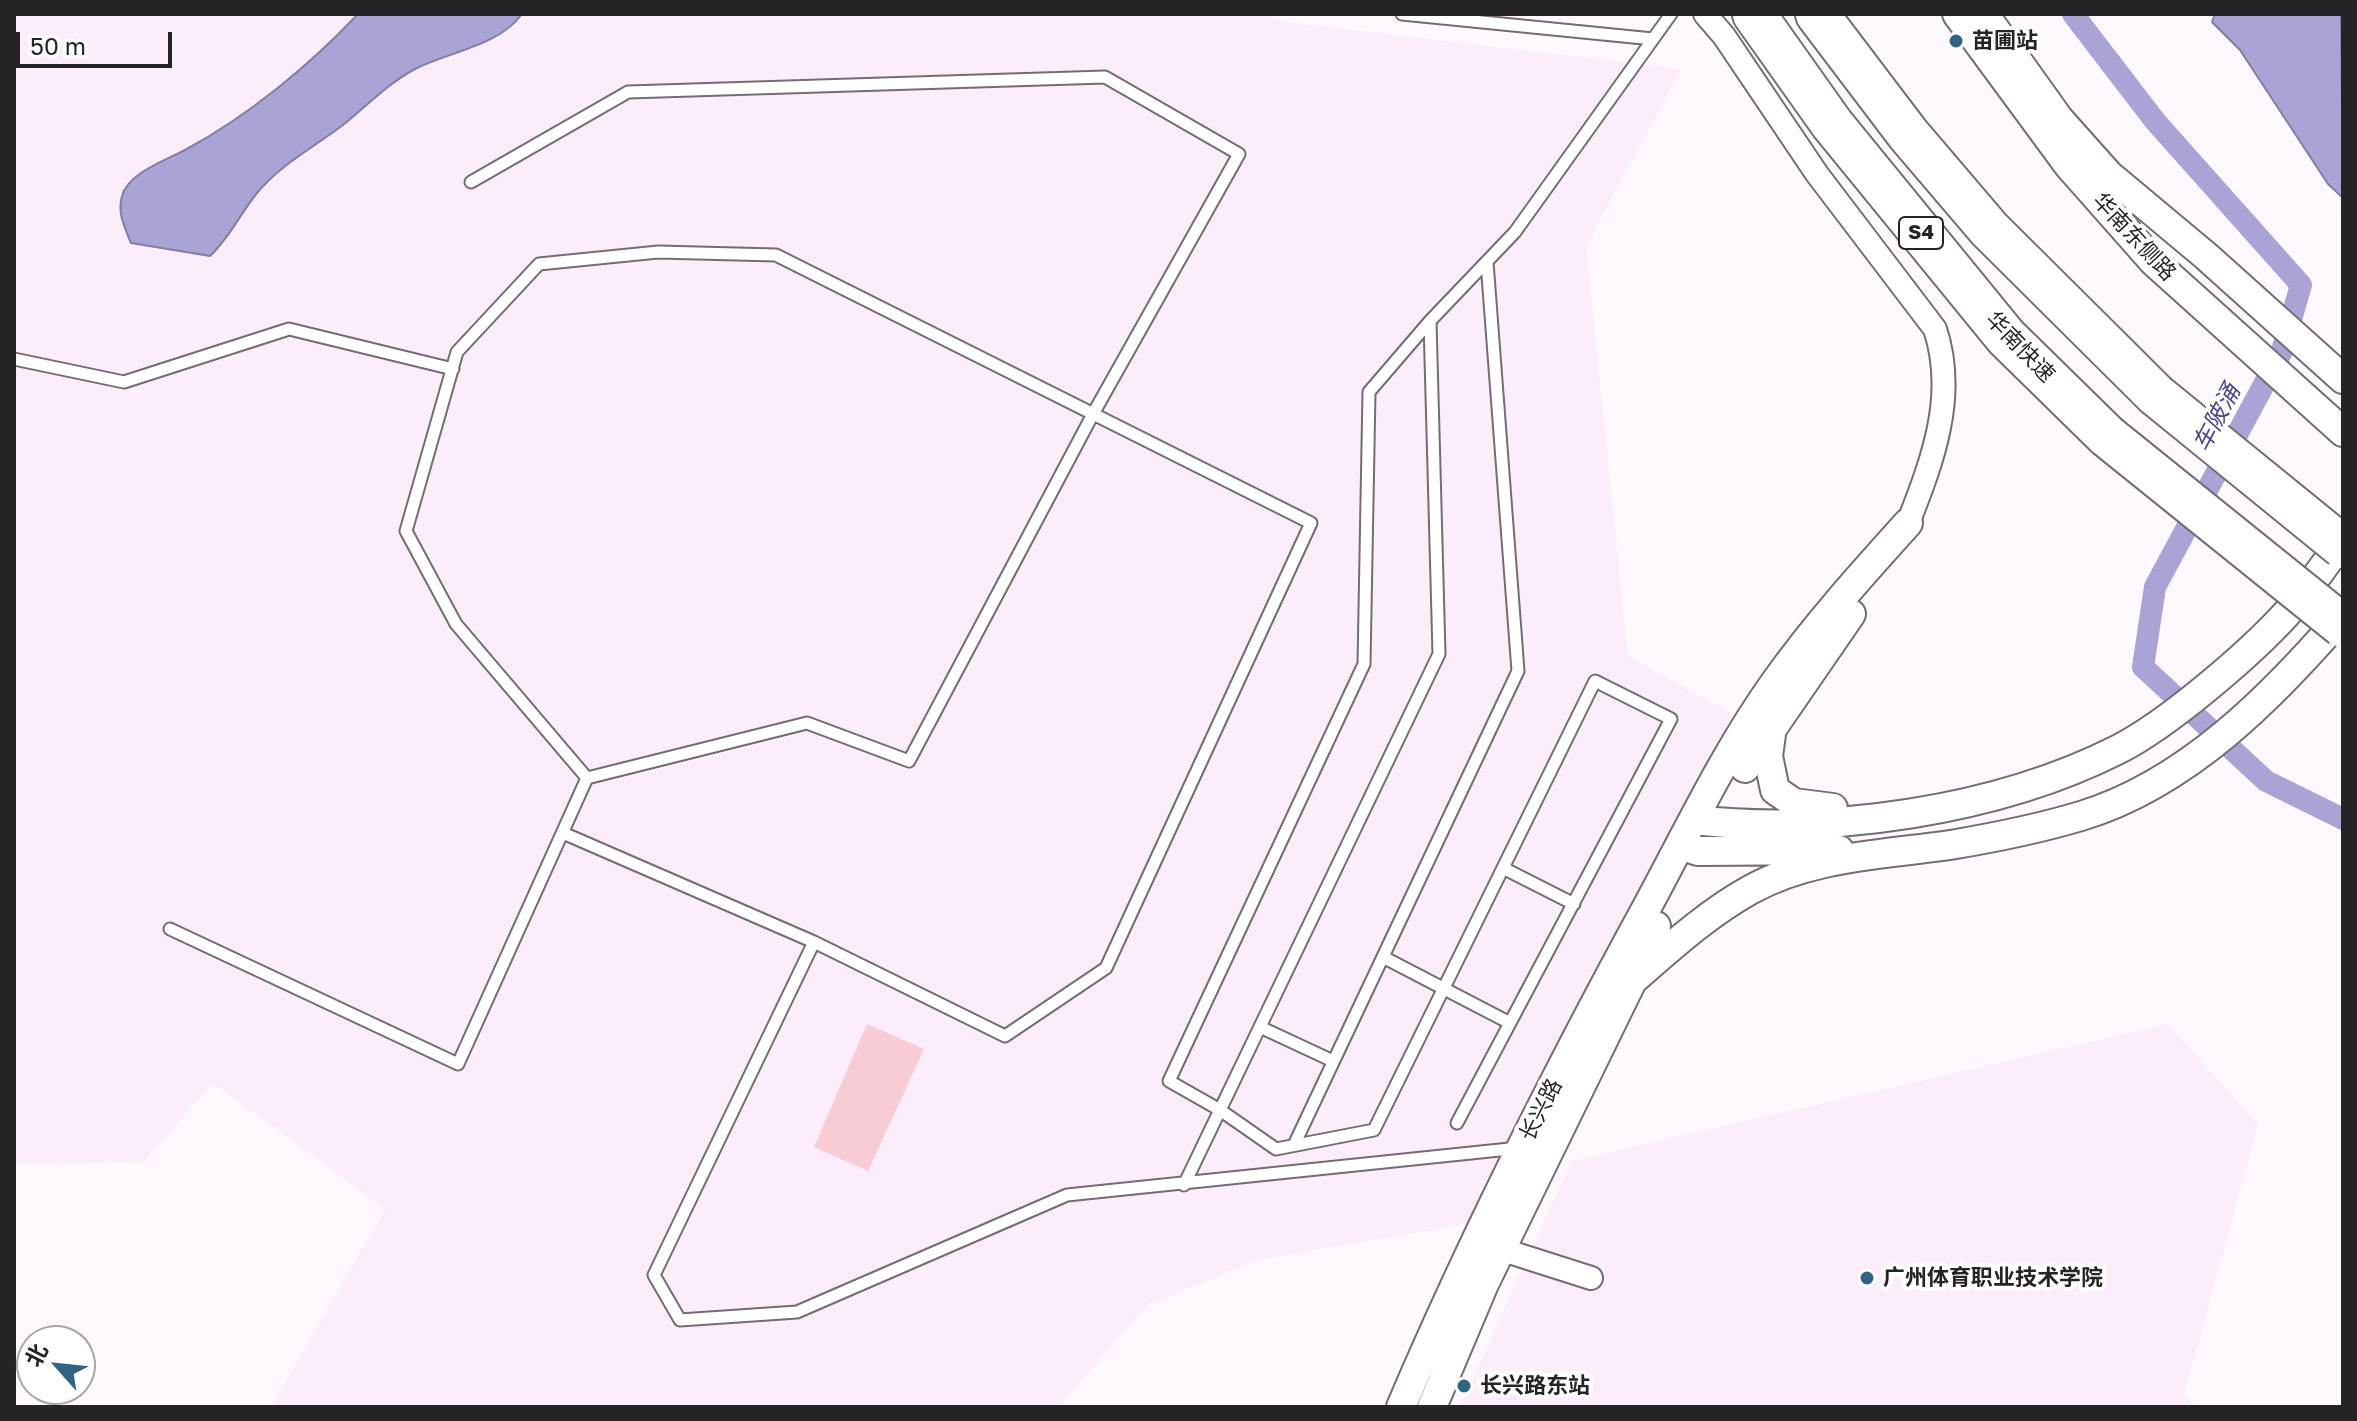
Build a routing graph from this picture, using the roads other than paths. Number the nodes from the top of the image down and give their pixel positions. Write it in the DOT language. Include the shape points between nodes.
graph roads {
  1 [pos="1402,14"];
  2 [pos="1671,14"];
  3 [pos="1705,14"];
  4 [pos="1754,14"];
  5 [pos="1817,14"];
  6 [pos="1957,14"];
  7 [pos="1984,14"];
  8 [pos="1653,39"];
  9 [pos="471,182"];
  10 [pos="1487,262"];
  11 [pos="1430,321"];
  12 [pos="14,359"];
  13 [pos="453,369"];
  14 [pos="2343,379"];
  15 [pos="1093,414"];
  16 [pos="2335,425"];
  17 [pos="1908,523"];
  18 [pos="2343,540"];
  19 [pos="2343,547"];
  20 [pos="2343,615"];
  21 [pos="2343,626"];
  22 [pos="1772,724"];
  23 [pos="587,778"];
  24 [pos="1868,818"];
  25 [pos="563,833"];
  26 [pos="1696,835"];
  27 [pos="1884,851"];
  28 [pos="1503,868"];
  29 [pos="1574,904"];
  30 [pos="170,929"];
  31 [pos="814,942"];
  32 [pos="1383,957"];
  33 [pos="1633,979"];
  34 [pos="1443,989"];
  35 [pos="1510,1023"];
  36 [pos="1260,1027"];
  37 [pos="1333,1061"];
  38 [pos="1220,1110"];
  39 [pos="1457,1123"];
  40 [pos="1294,1145"];
  41 [pos="1534,1151"];
  42 [pos="1184,1185"];
  43 [pos="1500,1249"];
  44 [pos="1591,1278"];
  45 [pos="1401,1407"];
  46 [pos="1432,1407"];
  1 -- 8 [label="lane"];
  2 -- 8 [label="lane"];
  3 -- 17 [label="street" via="1935,329 1944,357 1939,434"];
  4 -- 21 [label="highway, 华南快速 / S4, bridge" via="1832,124 2006,337 2107,436"];
  5 -- 19 [label="highway, S4, bridge" via="1989,229 2156,395"];
  6 -- 16 [label="street, 华南东侧路" via="2069,166 2180,286"];
  7 -- 14 [label="street, 华南东侧路" via="2059,119 2109,175"];
  8 -- 10 [label="lane" via="1515,232"];
  9 -- 15 [label="lane" via="628,92 1105,77 1239,154"];
  10 -- 11 [label="lane"];
  10 -- 32 [label="lane" via="1518,671"];
  11 -- 36 [label="lane" via="1439,654"];
  11 -- 38 [label="lane" via="1369,392 1364,664 1169,1081"];
  12 -- 13 [label="lane" via="124,382 289,329"];
  13 -- 15 [label="lane" via="457,352 539,264 658,252 776,255"];
  13 -- 23 [label="lane" via="406,531 456,624"];
  15 -- 23 [label="lane" via="909,761 807,723"];
  15 -- 31 [label="lane" via="1311,523 1106,968 1005,1036"];
  17 -- 22 [label="street" via="1872,584"];
  17 -- 26 [label="street" via="1775,682"];
  18 -- 24 [label="street" via="2288,612 2247,651 2120,749 2034,785"];
  20 -- 27 [label="street" via="2237,723 2146,788 2082,816 1957,844"];
  22 -- 24 [label="street" via="1768,756 1775,790 1794,803"];
  22 -- 26 [label="street"];
  23 -- 25 [label="lane"];
  24 -- 26 [label="street" via="1743,826"];
  25 -- 30 [label="lane" via="458,1064"];
  25 -- 31 [label="lane"];
  26 -- 27 [label="street"];
  26 -- 33 [label="street, 长兴路"];
  26 -- 41 [label="street, 长兴路"];
  27 -- 33 [label="street" via="1815,864 1751,889"];
  28 -- 29 [label="lane"];
  28 -- 29 [label="lane" via="1595,681 1671,719"];
  28 -- 34 [label="lane"];
  29 -- 35 [label="lane"];
  31 -- 42 [label="lane" via="654,1275 680,1320 797,1312 1067,1195"];
  32 -- 34 [label="lane"];
  32 -- 37 [label="lane"];
  33 -- 41 [label="street, 长兴路"];
  34 -- 35 [label="lane"];
  34 -- 40 [label="lane" via="1374,1130"];
  35 -- 39 [label="lane"];
  36 -- 37 [label="lane"];
  36 -- 38 [label="lane"];
  37 -- 40 [label="lane"];
  38 -- 40 [label="lane" via="1276,1149"];
  38 -- 42 [label="lane"];
  41 -- 42 [label="lane"];
  41 -- 43 [label="street, 长兴路"];
  41 -- 45 [label="street, 长兴路" via="1459,1272"];
  43 -- 44 [label="street"];
  43 -- 46 [label="street, 长兴路"];
}
